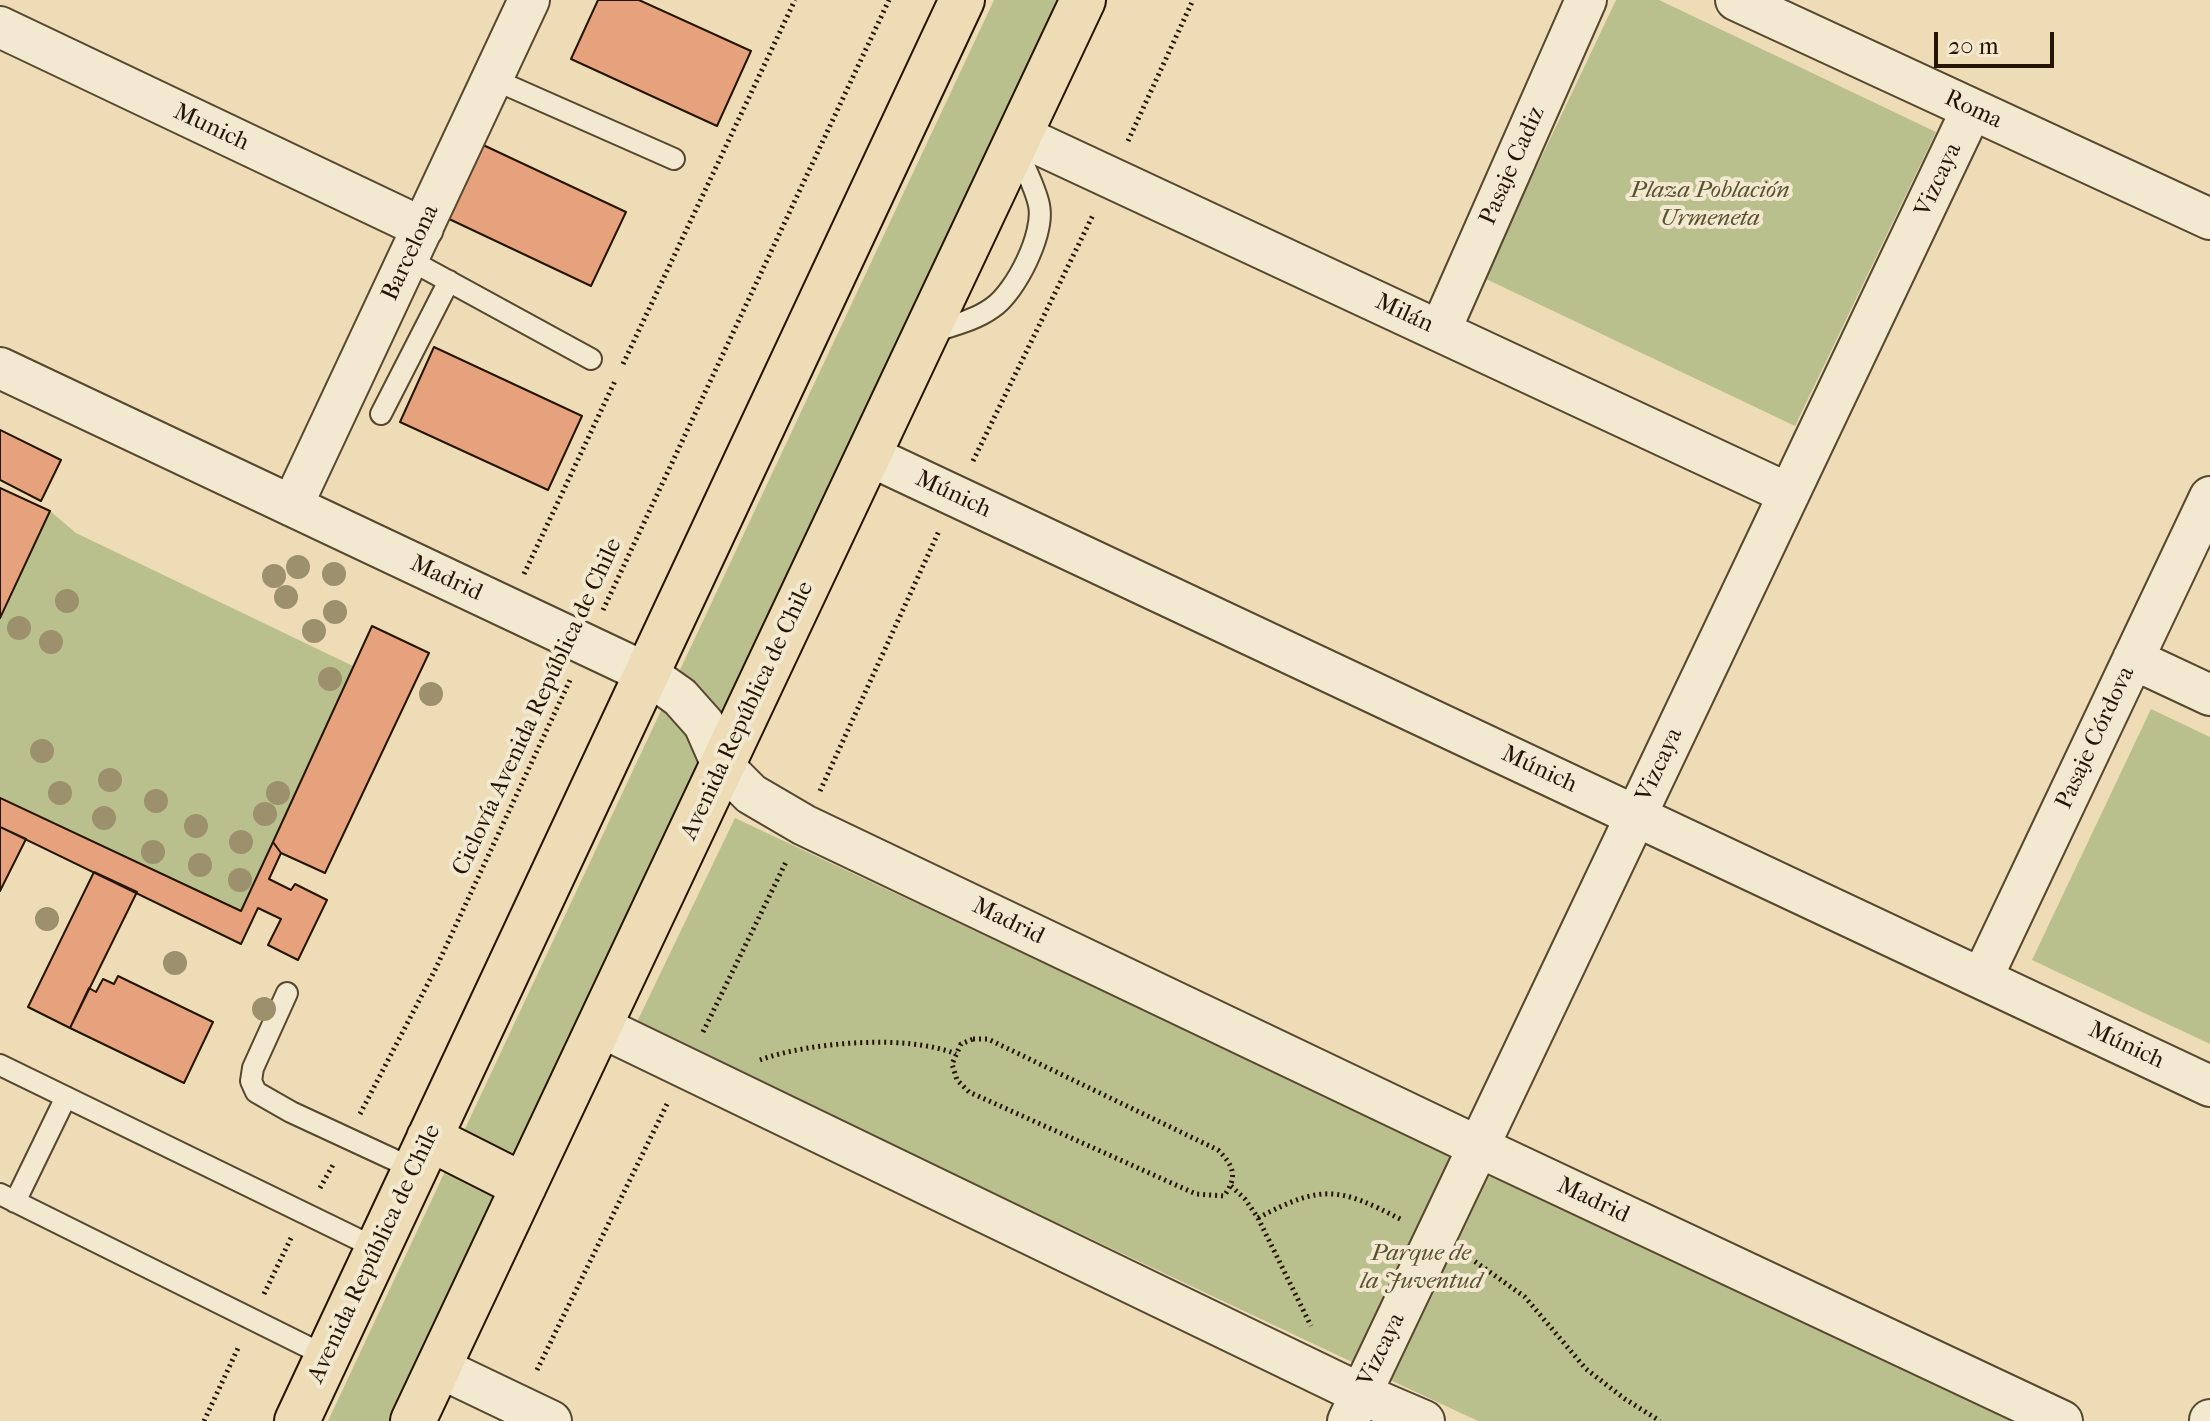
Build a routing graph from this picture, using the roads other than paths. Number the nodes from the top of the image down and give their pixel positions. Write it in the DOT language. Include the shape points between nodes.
graph roads {
  1 [pos="529,0"];
  2 [pos="962,0"];
  3 [pos="1082,0"];
  4 [pos="1586,0"];
  5 [pos="1736,0"];
  6 [pos="0,27"];
  7 [pos="493,79"];
  8 [pos="1972,109"];
  9 [pos="1017,140"];
  10 [pos="674,159"];
  11 [pos="2210,219"];
  12 [pos="416,244"];
  13 [pos="449,281"];
  14 [pos="1440,331"];
  15 [pos="925,335"];
  16 [pos="591,359"];
  17 [pos="0,368"];
  18 [pos="381,414"];
  19 [pos="868,455"];
  20 [pos="1789,494"];
  21 [pos="2210,497"];
  22 [pos="292,506"];
  23 [pos="2133,659"];
  24 [pos="646,673"];
  25 [pos="2210,695"];
  26 [pos="722,765"];
  27 [pos="1636,816"];
  28 [pos="1982,978"];
  29 [pos="287,993"];
  30 [pos="599,1026"];
  31 [pos="0,1065"];
  32 [pos="2210,1086"];
  33 [pos="66,1097"];
  34 [pos="1479,1147"];
  35 [pos="422,1153"];
  36 [pos="524,1186"];
  37 [pos="8,1198"];
  38 [pos="378,1249"];
  39 [pos="328,1357"];
  40 [pos="438,1367"];
  41 [pos="1346,1397"];
  42 [pos="535,1413"];
  43 [pos="297,1421"];
  44 [pos="413,1421"];
  45 [pos="1424,1421"];
  46 [pos="2062,1421"];
  1 -- 7 [label="street, Barcelona"];
  2 -- 24 [label="main road, Avenida República de Chile"];
  3 -- 9 [label="main road, Avenida República de Chile"];
  4 -- 14 [label="street, Pasaje Cadiz"];
  5 -- 8 [label="street, Roma"];
  6 -- 12 [label="street, Munich"];
  7 -- 10 [label="lane"];
  7 -- 12 [label="street, Barcelona"];
  8 -- 11 [label="street, Roma"];
  8 -- 20 [label="street, Vizcaya"];
  9 -- 14 [label="street, Milán" via="1111,177"];
  9 -- 15 [label="main road, Avenida República de Chile"];
  9 -- 15 [label="lane" via="1040,205 1036,242 1005,297 992,309"];
  12 -- 13 [label="lane"];
  12 -- 22 [label="street, Barcelona"];
  13 -- 16 [label="lane"];
  13 -- 18 [label="lane"];
  14 -- 20 [label="street, Milán"];
  15 -- 19 [label="main road, Avenida República de Chile"];
  17 -- 22 [label="street, Madrid"];
  19 -- 26 [label="main road, Avenida República de Chile"];
  19 -- 27 [label="street, Múnich"];
  20 -- 27 [label="street, Vizcaya"];
  21 -- 23 [label="street, Pasaje Córdova"];
  22 -- 24 [label="street, Madrid"];
  23 -- 25 [label="street"];
  23 -- 28 [label="street, Pasaje Córdova"];
  24 -- 26 [label="street, Madrid" via="680,697 704,724"];
  24 -- 35 [label="main road, Avenida República de Chile"];
  26 -- 30 [label="main road, Avenida República de Chile"];
  26 -- 34 [label="street, Madrid" via="751,794 804,825"];
  27 -- 28 [label="street, Múnich"];
  27 -- 34 [label="street, Vizcaya"];
  28 -- 32 [label="street, Múnich"];
  29 -- 35 [label="lane" via="253,1068 256,1092 348,1138"];
  30 -- 36 [label="main road, Avenida República de Chile"];
  30 -- 41 [label="street"];
  31 -- 33 [label="lane"];
  33 -- 37 [label="lane"];
  33 -- 38 [label="lane"];
  34 -- 41 [label="street, Vizcaya" via="1436,1237"];
  34 -- 46 [label="street, Madrid"];
  35 -- 36 [label="main road"];
  35 -- 38 [label="main road, Avenida República de Chile"];
  36 -- 40 [label="main road, Avenida República de Chile"];
  37 -- 39 [label="lane"];
  38 -- 39 [label="main road, Avenida República de Chile"];
  39 -- 43 [label="main road, Avenida República de Chile"];
  40 -- 42 [label="street"];
  40 -- 44 [label="main road, Avenida República de Chile"];
  41 -- 45 [label="street"];
}
